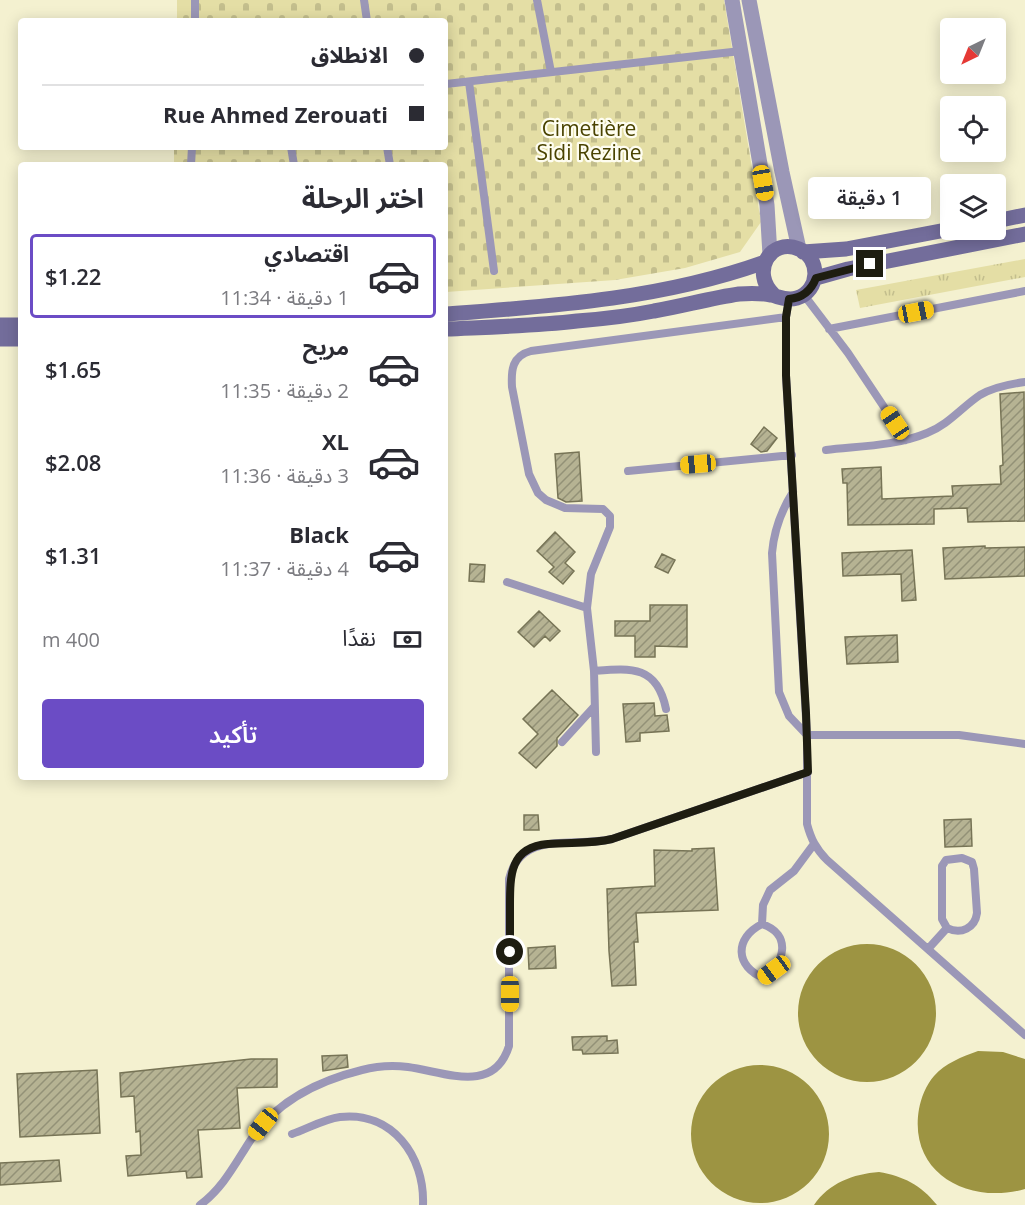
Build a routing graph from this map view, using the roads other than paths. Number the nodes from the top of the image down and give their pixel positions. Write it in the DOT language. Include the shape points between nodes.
graph roads {
  1 [pos="195,0"];
  2 [pos="364,0"];
  3 [pos="537,0"];
  4 [pos="732,0"];
  5 [pos="749,0"];
  6 [pos="195,18"];
  7 [pos="367,18"];
  8 [pos="741,51"];
  9 [pos="551,72"];
  10 [pos="469,81"];
  11 [pos="448,84"];
  12 [pos="1025,215"];
  13 [pos="1006,218"];
  14 [pos="940,231"];
  15 [pos="1025,234"];
  16 [pos="801,250"];
  17 [pos="767,259"];
  18 [pos="494,271"];
  19 [pos="816,278"];
  20 [pos="1025,291"];
  21 [pos="789,297"];
  22 [pos="448,314"];
  23 [pos="786,317"];
  24 [pos="0,325"];
  25 [pos="18,325"];
  26 [pos="448,329"];
  27 [pos="830,329"];
  28 [pos="0,339"];
  29 [pos="18,339"];
  30 [pos="1025,382"];
  31 [pos="906,441"];
  32 [pos="826,450"];
  33 [pos="792,455"];
  34 [pos="628,471"];
  35 [pos="794,491"];
  36 [pos="507,582"];
  37 [pos="587,608"];
  38 [pos="594,671"];
  39 [pos="594,707"];
  40 [pos="666,709"];
  41 [pos="807,735"];
  42 [pos="562,742"];
  43 [pos="1025,744"];
  44 [pos="596,752"];
  45 [pos="808,772"];
  46 [pos="814,844"];
  47 [pos="762,924"];
  48 [pos="947,927"];
  49 [pos="928,949"];
  50 [pos="1025,1035"];
  51 [pos="292,1134"];
  52 [pos="200,1205"];
  53 [pos="423,1205"];
  1 -- 6 [label="lane"];
  2 -- 7 [label="lane"];
  3 -- 9 [label="lane"];
  4 -- 8 [label="street"];
  5 -- 16 [label="street"];
  8 -- 9 [label="lane"];
  8 -- 17 [label="street" via="767,205"];
  9 -- 10 [label="lane"];
  10 -- 11 [label="lane"];
  10 -- 18 [label="lane"];
  12 -- 13 [label="main road"];
  14 -- 16 [label="main road" via="846,249"];
  15 -- 19 [label="main road"];
  16 -- 17 [label="main road" via="783,248"];
  16 -- 19 [label="main road" via="813,263"];
  17 -- 21 [label="main road" via="764,284"];
  17 -- 22 [label="main road" via="707,280 647,294 548,307"];
  19 -- 21 [label="main road" via="809,291"];
  20 -- 27 [label="lane"];
  21 -- 23 [label="lane"];
  21 -- 26 [label="main road" via="737,294 653,311 541,325"];
  21 -- 27 [label="lane"];
  23 -- 33 [label="lane"];
  23 -- 37 [label="lane" via="531,351 515,361 512,387 532,484 555,505 603,509 610,516 610,527 591,574"];
  24 -- 25 [label="main road"];
  27 -- 31 [label="lane"];
  28 -- 29 [label="main road"];
  30 -- 31 [label="lane" via="991,390 929,433"];
  31 -- 32 [label="lane"];
  33 -- 34 [label="lane"];
  33 -- 35 [label="lane"];
  35 -- 41 [label="lane"];
  35 -- 41 [label="lane" via="773,540 777,679 789,717"];
  36 -- 37 [label="lane"];
  37 -- 38 [label="lane"];
  38 -- 39 [label="lane"];
  38 -- 40 [label="lane" via="638,671 652,679 662,692"];
  39 -- 42 [label="lane"];
  39 -- 44 [label="lane"];
  41 -- 43 [label="lane" via="960,735"];
  41 -- 45 [label="lane"];
  45 -- 46 [label="lane" via="807,824"];
  45 -- 52 [label="lane" via="612,839 530,848 516,861 509,879 509,1046 502,1063 488,1074 470,1077 407,1067 371,1067 305,1090 274,1111 219,1189"];
  46 -- 47 [label="lane" via="794,871 770,890 763,905"];
  46 -- 49 [label="lane"];
  47 -- 47 [label="lane" via="752,929 741,947 746,967 764,978 780,962 782,953 777,934"];
  48 -- 48 [label="lane" via="963,930 976,919 974,869 966,858 949,859 942,866 942,919"];
  48 -- 49 [label="lane"];
  49 -- 50 [label="lane"];
  51 -- 53 [label="lane" via="338,1117 373,1119 406,1144 418,1170"];
}
